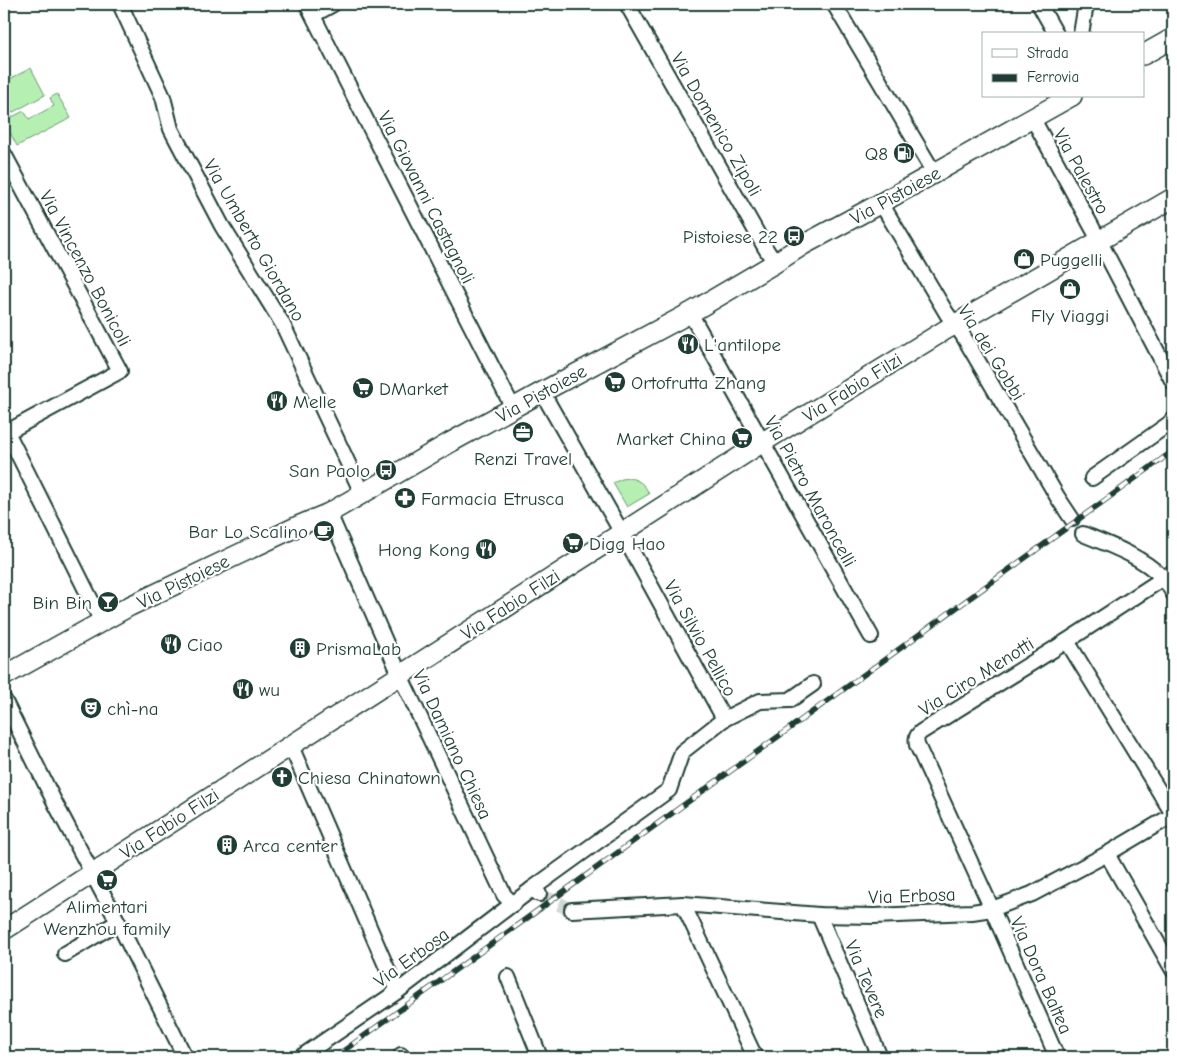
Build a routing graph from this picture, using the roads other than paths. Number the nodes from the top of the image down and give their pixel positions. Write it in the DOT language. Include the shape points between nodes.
graph roads {
  1 [pos="120,4"];
  2 [pos="333,4"];
  3 [pos="627,4"];
  4 [pos="834,4"];
  5 [pos="1040,4"];
  6 [pos="1086,4"];
  7 [pos="310,9"];
  8 [pos="1055,32"];
  9 [pos="1081,32"];
  10 [pos="1173,38"];
  11 [pos="1144,54"];
  12 [pos="1069,98"];
  13 [pos="1033,119"];
  14 [pos="4,154"];
  15 [pos="934,173"];
  16 [pos="9,179"];
  17 [pos="1173,198"];
  18 [pos="881,204"];
  19 [pos="1099,240"];
  20 [pos="775,263"];
  21 [pos="690,313"];
  22 [pos="954,325"];
  23 [pos="1173,382"];
  24 [pos="542,392"];
  25 [pos="513,408"];
  26 [pos="1173,419"];
  27 [pos="5,431"];
  28 [pos="763,442"];
  29 [pos="1092,478"];
  30 [pos="362,493"];
  31 [pos="329,513"];
  32 [pos="1072,519"];
  33 [pos="621,532"];
  34 [pos="1083,534"];
  35 [pos="1169,575"];
  36 [pos="1173,593"];
  37 [pos="102,622"];
  38 [pos="871,636"];
  39 [pos="1067,641"];
  40 [pos="4,676"];
  41 [pos="400,676"];
  42 [pos="813,684"];
  43 [pos="4,700"];
  44 [pos="724,719"];
  45 [pos="291,746"];
  46 [pos="1173,815"];
  47 [pos="1107,854"];
  48 [pos="92,872"];
  49 [pos="536,892"];
  50 [pos="513,904"];
  51 [pos="683,904"];
  52 [pos="992,909"];
  53 [pos="572,910"];
  54 [pos="819,915"];
  55 [pos="118,922"];
  56 [pos="4,930"];
  57 [pos="65,954"];
  58 [pos="1173,970"];
  59 [pos="508,977"];
  60 [pos="398,991"];
  61 [pos="185,1057"];
  62 [pos="301,1057"];
  63 [pos="540,1057"];
  64 [pos="755,1057"];
  65 [pos="880,1057"];
  66 [pos="1057,1057"];
  1 -- 30 [label="street, Via Umberto Giordano" via="163,97 171,129 222,226 282,323"];
  2 -- 7 [label="street"];
  3 -- 20 [label="street, Via Domenico Zipoli"];
  4 -- 15 [label="street"];
  5 -- 8 [label="street"];
  6 -- 9 [label="street"];
  7 -- 25 [label="street, Via Giovanni Castagnoli"];
  10 -- 11 [label="street"];
  12 -- 13 [label="street, Via Pistoiese"];
  13 -- 15 [label="street, Via Pistoiese"];
  13 -- 19 [label="street, Via Palestro"];
  14 -- 16 [label="street"];
  15 -- 18 [label="street, Via Pistoiese"];
  16 -- 27 [label="street, Via Vincenzo Bonicoli" via="120,371"];
  17 -- 19 [label="street, Via Fabio Filzi"];
  18 -- 20 [label="street, Via Pistoiese"];
  18 -- 22 [label="street, Via dei Gobbi"];
  19 -- 22 [label="street, Via Fabio Filzi"];
  19 -- 23 [label="street"];
  20 -- 21 [label="street, Via Pistoiese"];
  21 -- 24 [label="street, Via Pistoiese"];
  21 -- 28 [label="street, Via Pietro Maroncelli"];
  22 -- 28 [label="street, Via Fabio Filzi"];
  22 -- 32 [label="street, Via dei Gobbi"];
  24 -- 25 [label="street, Via Pistoiese"];
  24 -- 33 [label="street, Via Silvio Pellico"];
  25 -- 30 [label="street, Via Pistoiese"];
  26 -- 29 [label="street"];
  27 -- 37 [label="street, Via Vincenzo Bonicoli"];
  28 -- 33 [label="street, Via Fabio Filzi"];
  28 -- 38 [label="street, Via Pietro Maroncelli"];
  30 -- 31 [label="street, Via Pistoiese"];
  31 -- 37 [label="street, Via Pistoiese"];
  31 -- 41 [label="street, Via Damiano Chiesa"];
  33 -- 41 [label="street, Via Fabio Filzi"];
  33 -- 44 [label="street, Via Silvio Pellico"];
  34 -- 35 [label="street"];
  35 -- 36 [label="street"];
  35 -- 39 [label="street, Via Ciro Menotti"];
  37 -- 40 [label="street, Via Pistoiese"];
  39 -- 46 [label="street"];
  39 -- 52 [label="street, Via Ciro Menotti" via="921,732 916,739"];
  41 -- 45 [label="street, Via Fabio Filzi"];
  41 -- 50 [label="street, Via Damiano Chiesa" via="504,895"];
  42 -- 44 [label="street, Via Silvio Pellico" via="790,700 760,701"];
  43 -- 48 [label="street"];
  44 -- 49 [label="street, Via Silvio Pellico" via="682,752 669,790"];
  45 -- 48 [label="street, Via Fabio Filzi"];
  45 -- 60 [label="street"];
  46 -- 47 [label="street, Via Erbosa"];
  47 -- 52 [label="street, Via Erbosa" via="1032,894"];
  47 -- 58 [label="street"];
  48 -- 55 [label="street"];
  48 -- 56 [label="street, Via Fabio Filzi"];
  49 -- 50 [label="street, Via Erbosa"];
  50 -- 60 [label="street, Via Erbosa"];
  51 -- 53 [label="street, Via Erbosa"];
  51 -- 54 [label="street, Via Erbosa"];
  51 -- 64 [label="street"];
  52 -- 54 [label="street, Via Erbosa" via="874,916"];
  52 -- 66 [label="street, Via Dora Baltea"];
  54 -- 65 [label="street, Via Tevere"];
  55 -- 57 [label="street"];
  55 -- 61 [label="street"];
  59 -- 63 [label="street"];
  60 -- 62 [label="street, Via Erbosa"];
}
